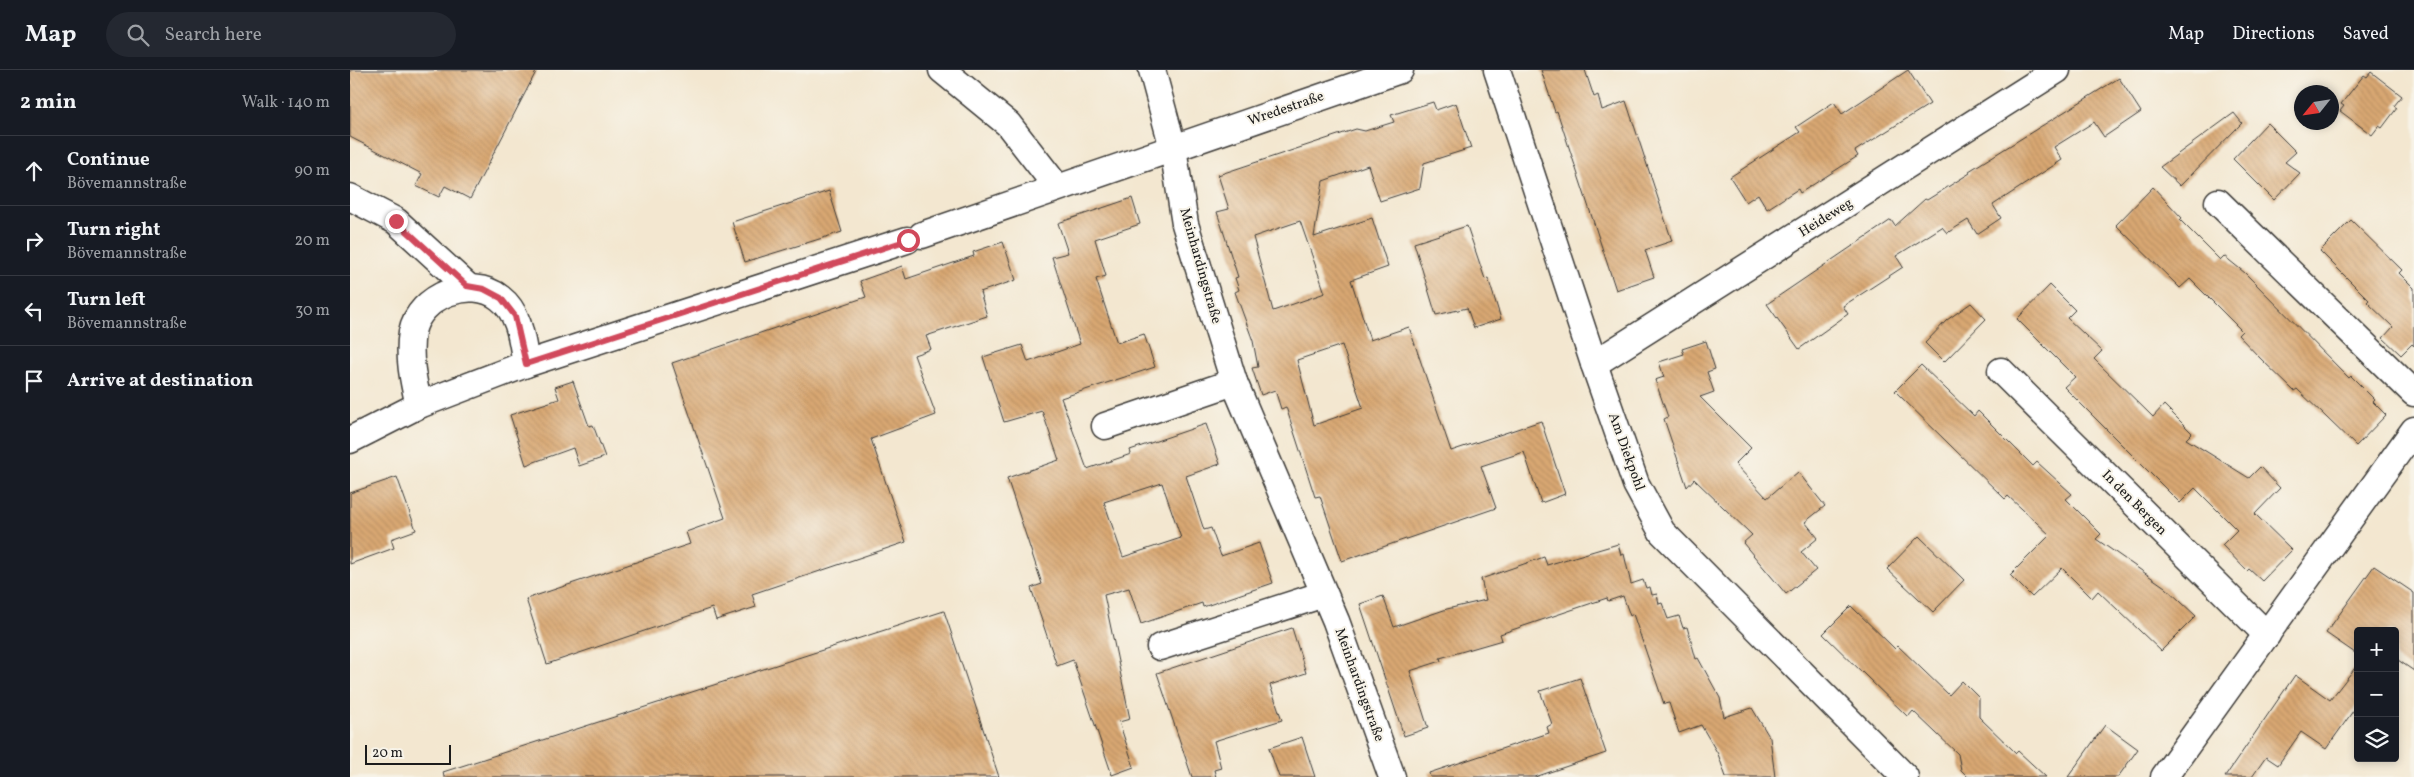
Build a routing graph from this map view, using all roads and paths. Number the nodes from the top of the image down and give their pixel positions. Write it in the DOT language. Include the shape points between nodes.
graph roads {
  1 [pos="942,70"];
  2 [pos="1152,70"];
  3 [pos="1400,70"];
  4 [pos="1497,70"];
  5 [pos="2057,70"];
  6 [pos="1173,148"];
  7 [pos="1058,187"];
  8 [pos="350,198"];
  9 [pos="2218,202"];
  10 [pos="467,286"];
  11 [pos="526,364"];
  12 [pos="1594,364"];
  13 [pos="2001,370"];
  14 [pos="1234,382"];
  15 [pos="2414,394"];
  16 [pos="418,404"];
  17 [pos="1105,426"];
  18 [pos="2414,430"];
  19 [pos="350,440"];
  20 [pos="1324,594"];
  21 [pos="2267,635"];
  22 [pos="1160,646"];
  23 [pos="1392,777"];
  24 [pos="1905,777"];
  25 [pos="2164,777"];
  1 -- 7 [label="street" via="1008,124"];
  2 -- 6 [label="street"];
  3 -- 6 [label="street, Wredestraße"];
  4 -- 12 [label="street, Am Diekpohl"];
  5 -- 12 [label="street, Heideweg"];
  6 -- 7 [label="street, Wredestraße"];
  6 -- 14 [label="street, Meinhardingstraße" via="1185,224"];
  7 -- 11 [label="street, Wredestraße"];
  8 -- 10 [label="street" via="396,221"];
  9 -- 15 [label="street"];
  10 -- 11 [label="street" via="484,289 501,298 515,316"];
  10 -- 16 [label="street" via="433,301 419,314 412,332 412,373"];
  11 -- 16 [label="street, Wredestraße"];
  12 -- 24 [label="street, Am Diekpohl" via="1636,484 1662,532"];
  13 -- 21 [label="street, In den Bergen"];
  14 -- 17 [label="street"];
  14 -- 20 [label="street, Meinhardingstraße"];
  16 -- 19 [label="street, Wredestraße"];
  18 -- 21 [label="street"];
  20 -- 22 [label="street"];
  20 -- 23 [label="street, Meinhardingstraße"];
  21 -- 25 [label="street"];
}
